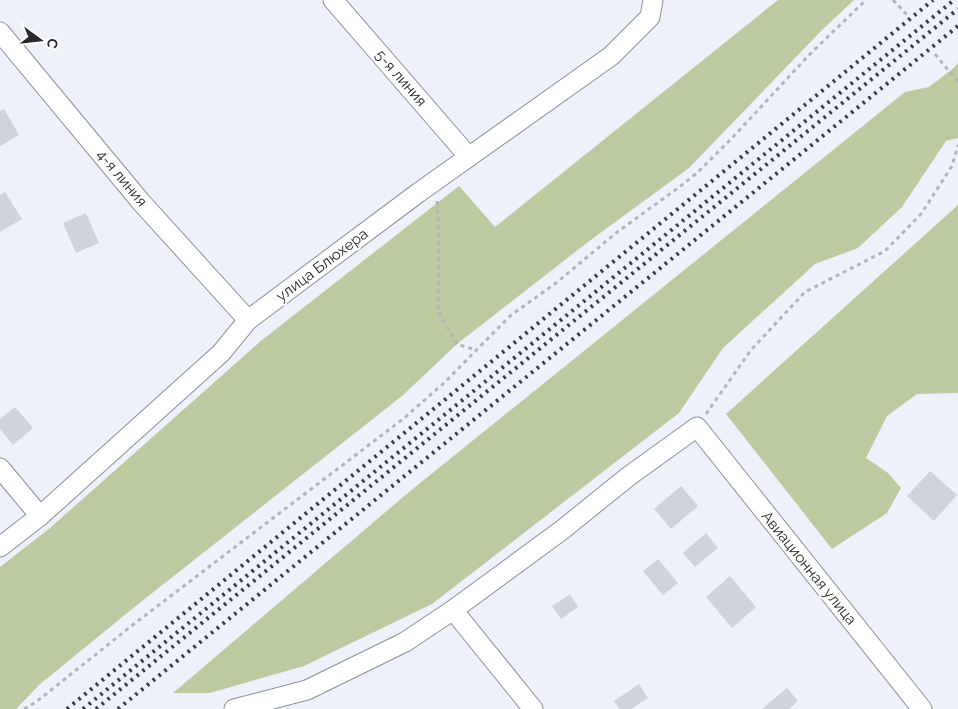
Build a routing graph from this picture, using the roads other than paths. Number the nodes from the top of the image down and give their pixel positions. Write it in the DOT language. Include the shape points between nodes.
graph roads {
  1 [pos="333,0"];
  2 [pos="653,0"];
  3 [pos="0,32"];
  4 [pos="469,157"];
  5 [pos="248,320"];
  6 [pos="0,468"];
  7 [pos="40,516"];
  8 [pos="0,547"];
  9 [pos="453,610"];
  10 [pos="234,709"];
  11 [pos="533,709"];
  12 [pos="922,709"];
  1 -- 4 [label="street, 5-я линия"];
  2 -- 4 [label="street, улица Блюхера" via="650,17 612,56"];
  3 -- 5 [label="street, 4-я линия" via="141,202"];
  4 -- 5 [label="street, улица Блюхера"];
  5 -- 7 [label="street, улица Блюхера" via="221,353"];
  6 -- 7 [label="street"];
  7 -- 8 [label="street, улица Блюхера"];
  9 -- 10 [label="street" via="405,642 306,690"];
  9 -- 11 [label="street"];
  9 -- 12 [label="street, Авиационная улица" via="697,427"];
}
